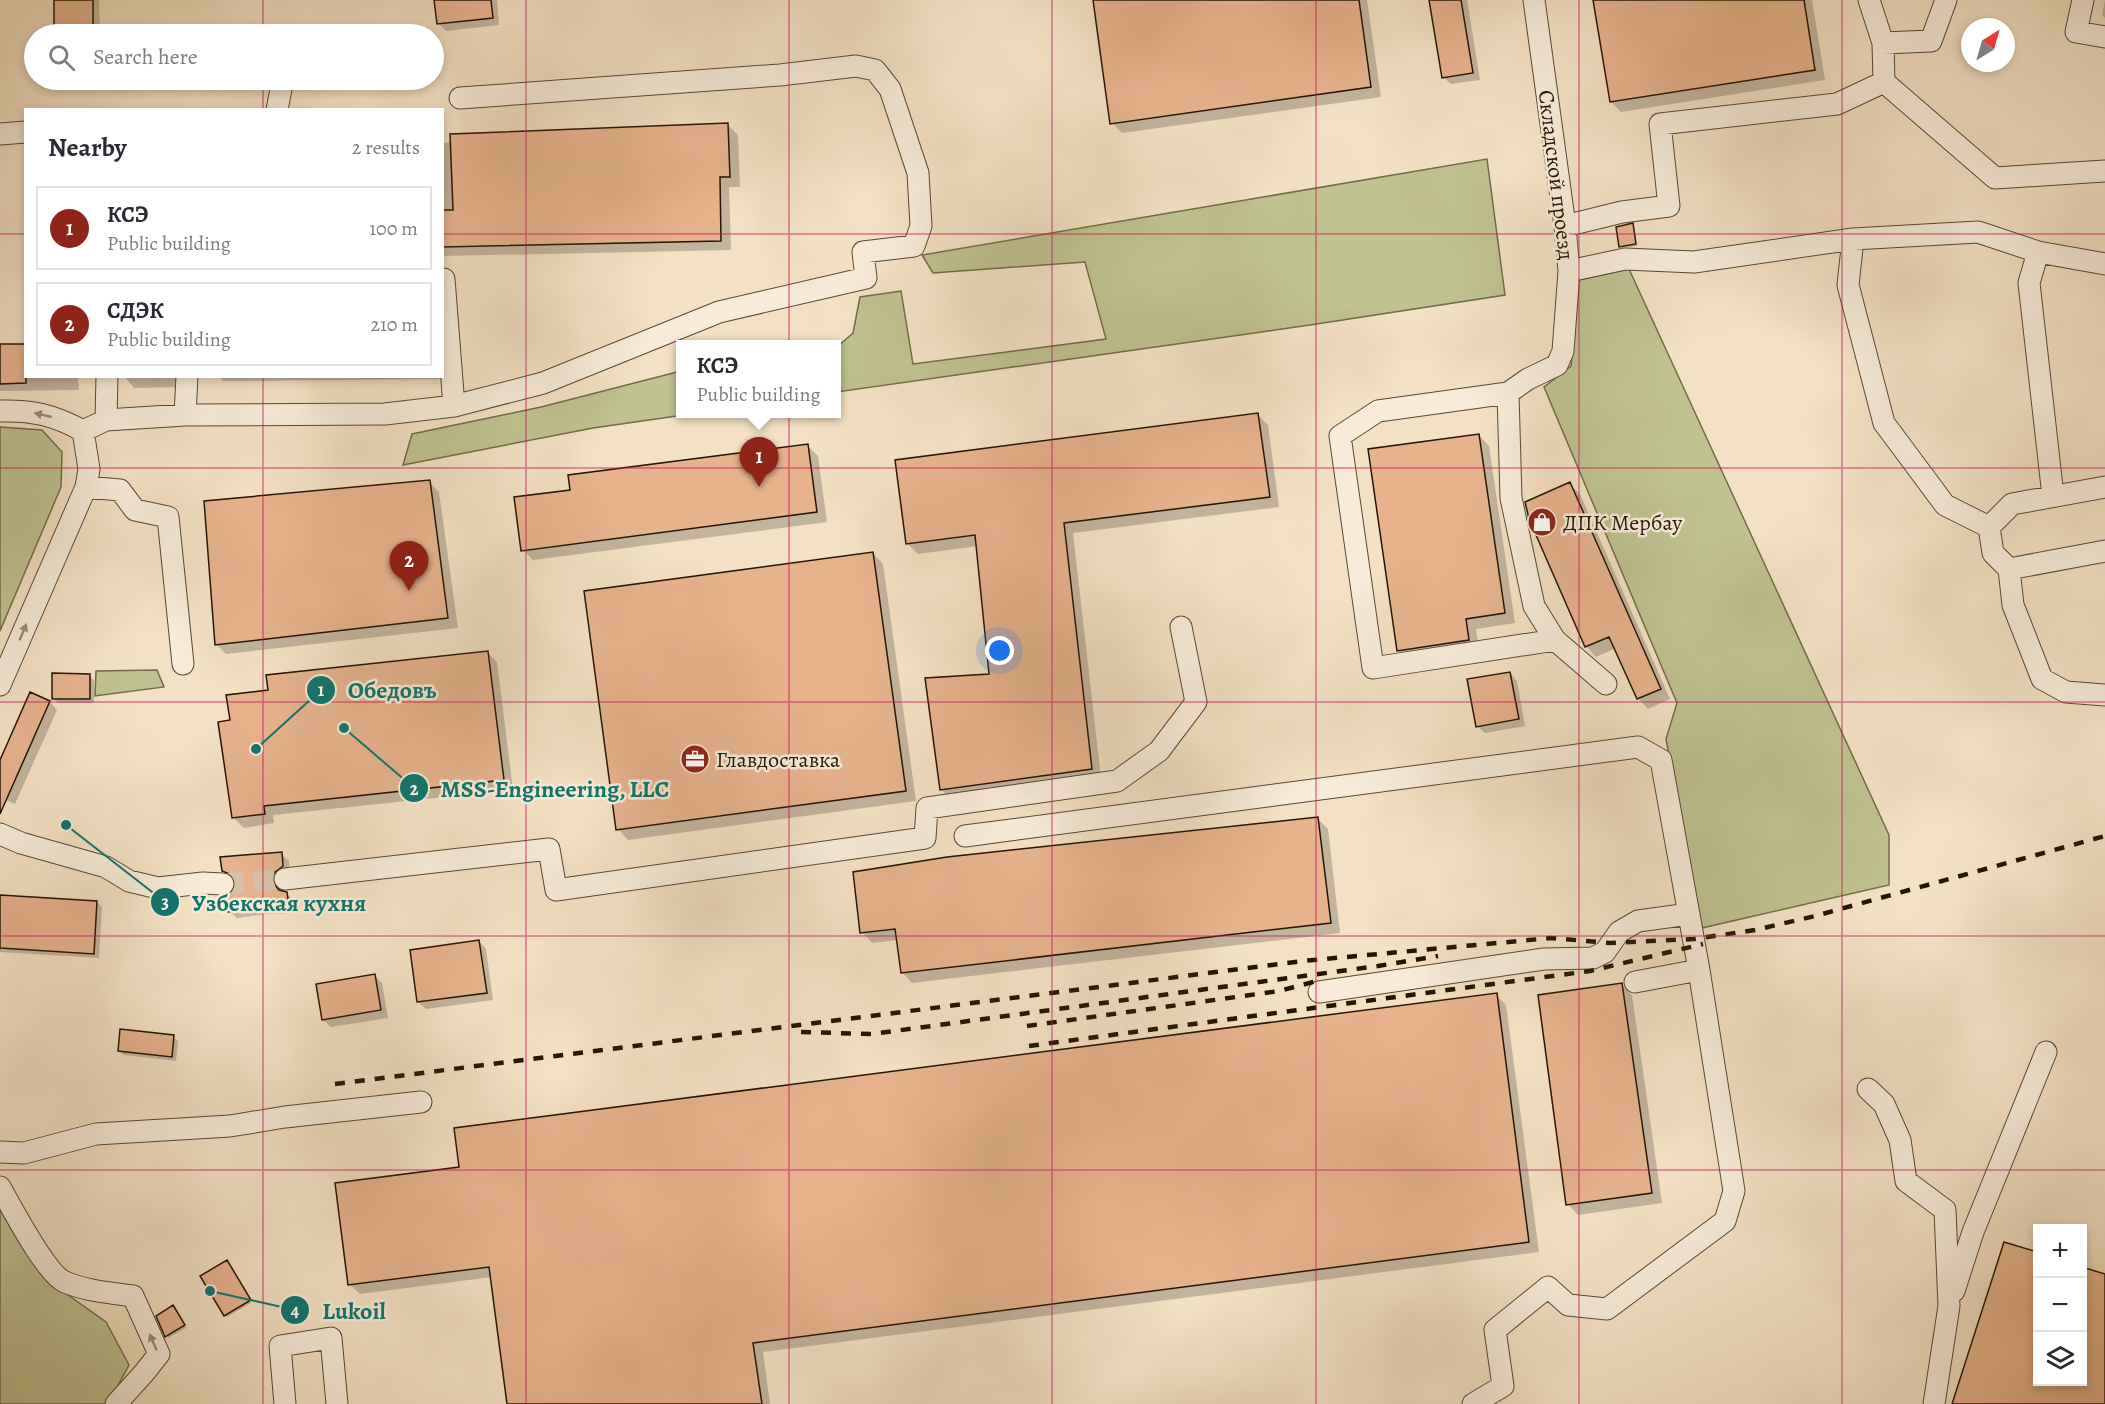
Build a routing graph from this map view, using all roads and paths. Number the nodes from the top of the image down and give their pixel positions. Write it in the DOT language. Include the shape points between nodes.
graph roads {
  1 [pos="1534,0"];
  2 [pos="1869,0"];
  3 [pos="1946,0"];
  4 [pos="2083,0"];
  5 [pos="2105,37"];
  6 [pos="1883,43"];
  7 [pos="1884,82"];
  8 [pos="460,98"];
  9 [pos="24,132"];
  10 [pos="0,134"];
  11 [pos="2105,171"];
  12 [pos="1565,226"];
  13 [pos="1852,239"];
  14 [pos="2038,252"];
  15 [pos="2105,264"];
  16 [pos="1569,271"];
  17 [pos="444,279"];
  18 [pos="107,378"];
  19 [pos="187,378"];
  20 [pos="1508,393"];
  21 [pos="454,406"];
  22 [pos="0,411"];
  23 [pos="185,415"];
  24 [pos="106,420"];
  25 [pos="83,431"];
  26 [pos="86,487"];
  27 [pos="2105,487"];
  28 [pos="2053,496"];
  29 [pos="1989,527"];
  30 [pos="2105,551"];
  31 [pos="2009,569"];
  32 [pos="1181,627"];
  33 [pos="1555,640"];
  34 [pos="183,664"];
  35 [pos="1606,684"];
  36 [pos="0,685"];
  37 [pos="2105,695"];
  38 [pos="0,834"];
  39 [pos="965,836"];
  40 [pos="285,879"];
  41 [pos="224,884"];
  42 [pos="1689,914"];
  43 [pos="1699,970"];
  44 [pos="1635,982"];
  45 [pos="1319,992"];
  46 [pos="2046,1052"];
  47 [pos="1868,1089"];
  48 [pos="421,1102"];
  49 [pos="0,1152"];
  50 [pos="0,1187"];
  51 [pos="1949,1306"];
  52 [pos="116,1404"];
  53 [pos="285,1404"];
  54 [pos="337,1404"];
  55 [pos="1473,1404"];
  56 [pos="1934,1404"];
  1 -- 12 [label="street, Складской проезд"];
  2 -- 6 [label="street"];
  3 -- 6 [label="street" via="1931,41"];
  4 -- 5 [label="street" via="2076,32"];
  6 -- 7 [label="street"];
  7 -- 11 [label="street" via="1995,178"];
  7 -- 12 [label="street" via="1837,104 1660,124 1669,206"];
  8 -- 21 [label="street" via="856,66 875,70 890,89 918,173 921,226 914,246 863,252 866,278 719,312 543,383"];
  9 -- 10 [label="street"];
  12 -- 16 [label="street, Складской проезд"];
  13 -- 14 [label="street" via="1978,232"];
  13 -- 16 [label="street" via="1694,262 1625,260"];
  13 -- 29 [label="street" via="1848,285 1884,423 1945,505"];
  14 -- 15 [label="street"];
  14 -- 28 [label="street" via="2029,284"];
  16 -- 20 [label="street, Складской проезд" via="1563,351 1557,365"];
  17 -- 21 [label="street"];
  18 -- 24 [label="street"];
  19 -- 23 [label="street"];
  20 -- 33 [label="street" via="1511,498 1534,606"];
  20 -- 33 [label="street" via="1378,411 1340,436 1373,668"];
  21 -- 23 [label="street" via="385,414"];
  25 -- 22 [label="street, one-way" via="62,419 25,411"];
  23 -- 24 [label="street"];
  24 -- 25 [label="street"];
  25 -- 26 [label="street" via="89,469"];
  26 -- 34 [label="street" via="120,490 135,510 168,517"];
  36 -- 26 [label="street, one-way"];
  27 -- 28 [label="street"];
  28 -- 29 [label="street" via="2012,504"];
  29 -- 31 [label="street" via="1993,553"];
  30 -- 31 [label="street"];
  31 -- 37 [label="street" via="2013,605 2042,679 2066,692"];
  32 -- 40 [label="street" via="1196,702 1159,751 1118,781 927,808 925,838 556,890 549,849"];
  33 -- 35 [label="street"];
  38 -- 41 [label="street" via="106,867 129,881 158,888"];
  39 -- 42 [label="street" via="1638,747 1661,760"];
  42 -- 43 [label="street"];
  42 -- 45 [label="street" via="1638,921 1619,932 1605,952 1593,958 1544,959"];
  43 -- 44 [label="street"];
  43 -- 55 [label="street" via="1734,1191 1725,1221 1607,1308 1568,1305 1548,1287 1495,1330 1503,1386"];
  46 -- 51 [label="street" via="1973,1232"];
  47 -- 51 [label="street" via="1884,1104 1900,1140 1906,1182 1945,1210"];
  48 -- 49 [label="street" via="230,1126 96,1134 24,1153"];
  52 -- 50 [label="street, one-way" via="159,1354 133,1296 63,1281 40,1256"];
  51 -- 56 [label="street"];
  53 -- 54 [label="street" via="280,1346 331,1338"];
}
